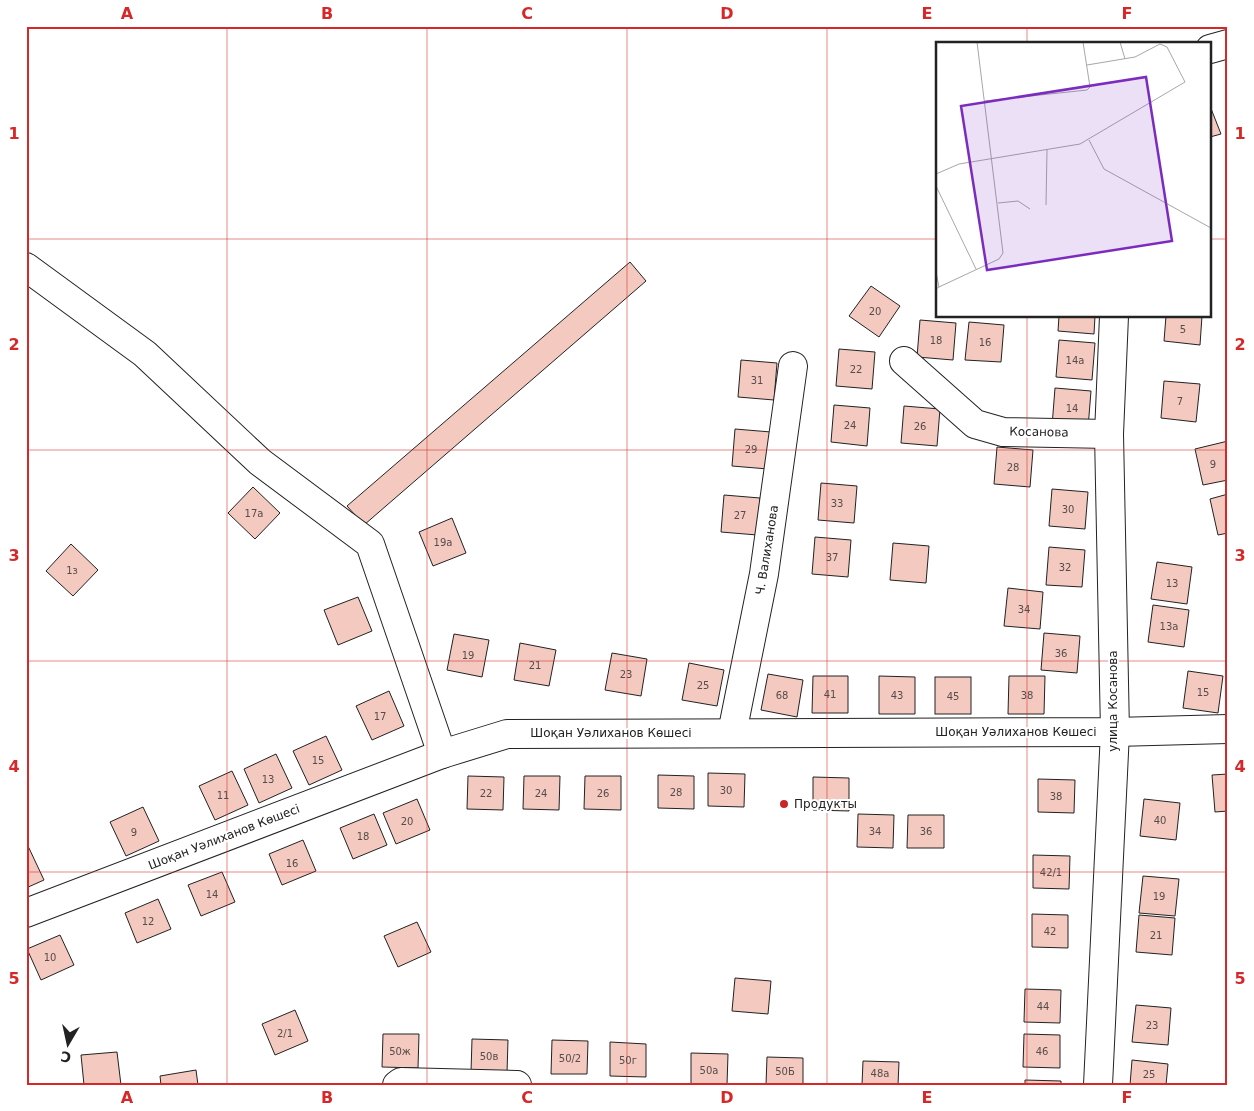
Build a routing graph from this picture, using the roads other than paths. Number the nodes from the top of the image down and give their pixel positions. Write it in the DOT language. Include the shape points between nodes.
graph roads {
  1 [pos="1228,44"];
  2 [pos="1212,48"];
  3 [pos="26,267"];
  4 [pos="1114,318"];
  5 [pos="904,362"];
  6 [pos="793,366"];
  7 [pos="1109,434"];
  8 [pos="1228,729"];
  9 [pos="1115,732"];
  10 [pos="732,733"];
  11 [pos="442,754"];
  12 [pos="26,913"];
  13 [pos="397,1085"];
  14 [pos="517,1085"];
  15 [pos="1098,1085"];
  1 -- 2 [label="street"];
  3 -- 11 [label="street" via="145,354 260,462 370,544"];
  4 -- 7 [label="street, улица Косанова"];
  5 -- 7 [label="street, Косанова" via="976,424 1002,432"];
  6 -- 10 [label="street, Ч. Валиханова" via="764,574"];
  7 -- 9 [label="street, улица Косанова"];
  8 -- 9 [label="street, Шоқан Уәлиханов Көшесі"];
  9 -- 10 [label="street, Шоқан Уәлиханов Көшесі"];
  9 -- 15 [label="street, улица Косанова"];
  10 -- 11 [label="street, Шоқан Уәлиханов Көшесі" via="507,734"];
  11 -- 12 [label="street, Шоқан Уәлиханов Көшесі"];
  13 -- 14 [label="street" via="400,1082"];
}
